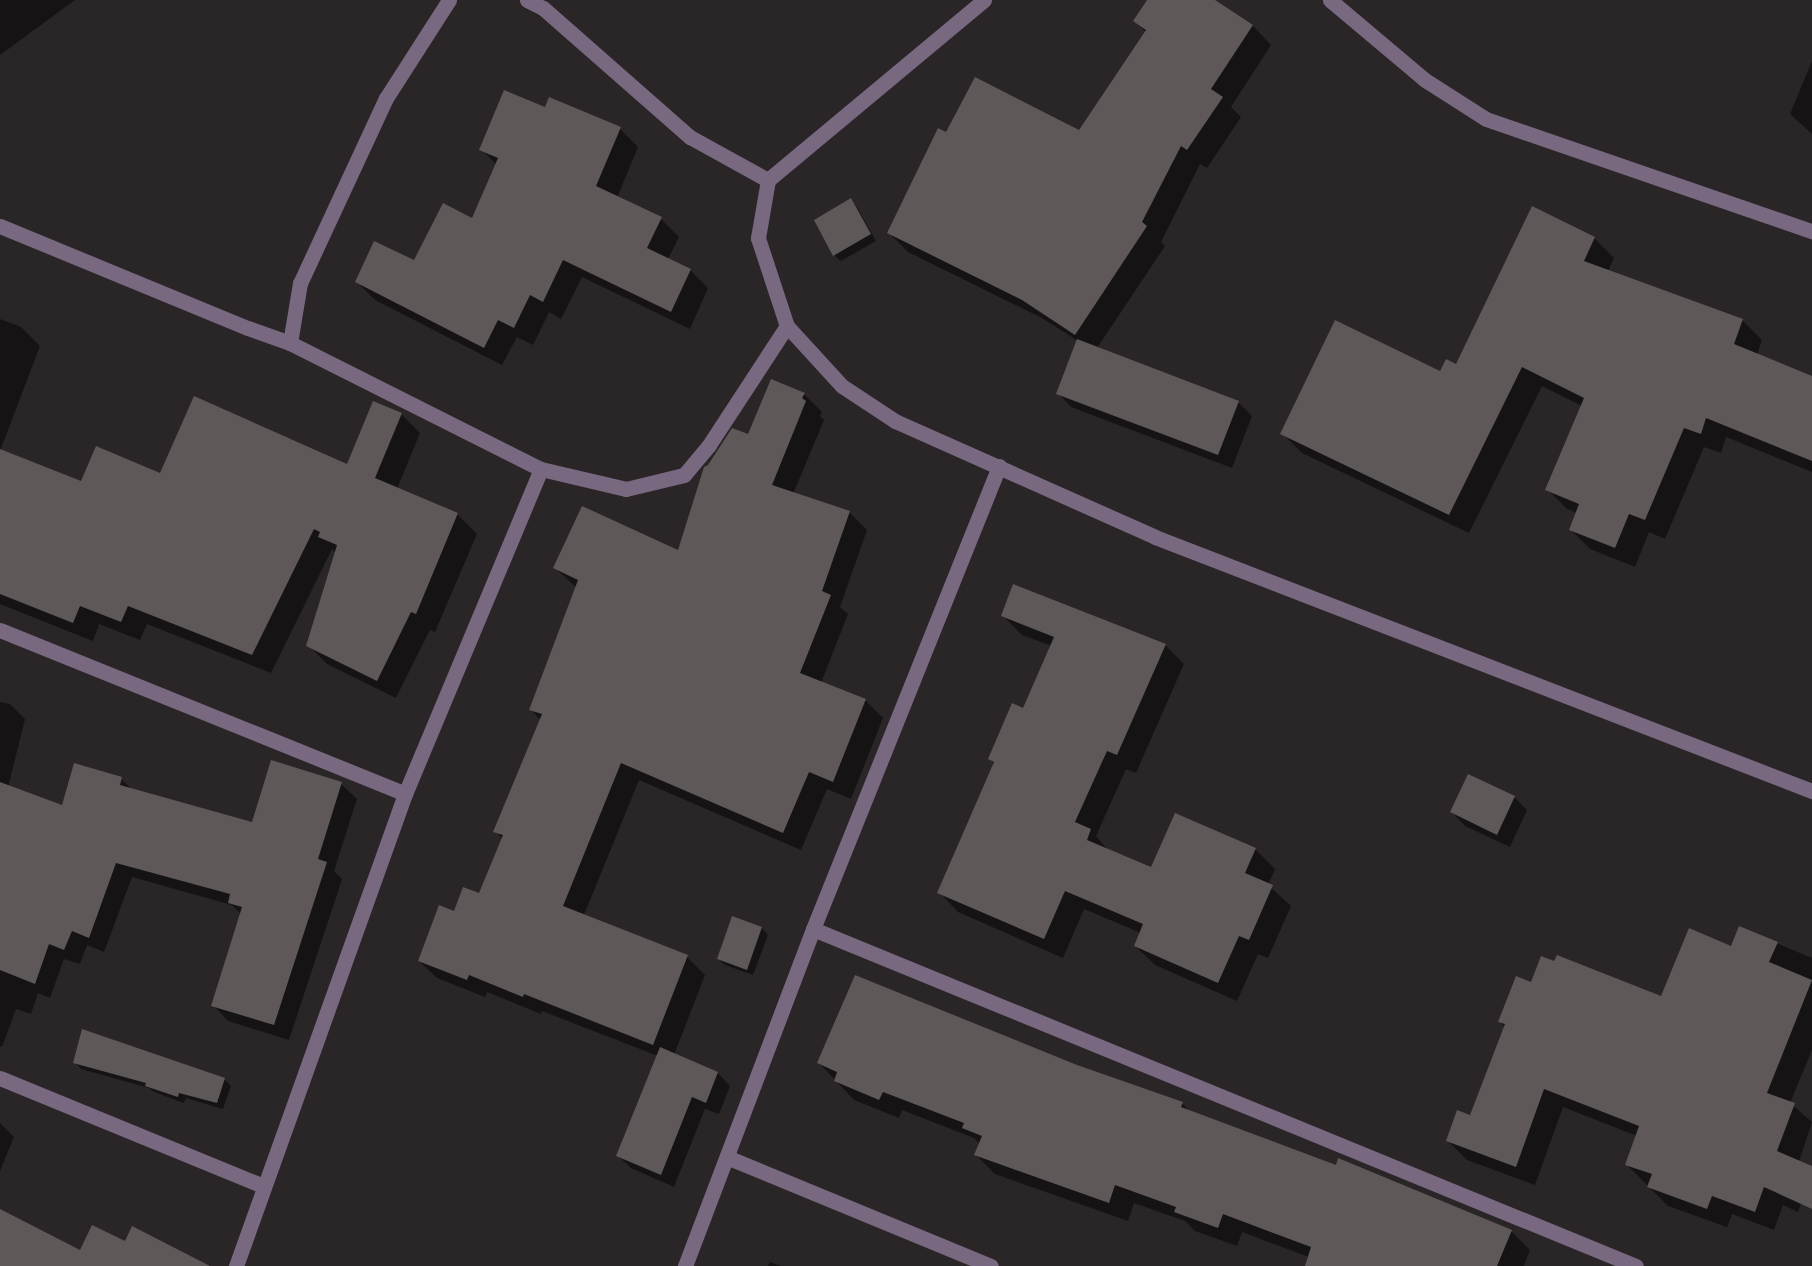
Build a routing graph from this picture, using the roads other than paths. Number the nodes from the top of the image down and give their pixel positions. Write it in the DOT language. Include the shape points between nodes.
graph roads {
  1 [pos="449,0"];
  2 [pos="527,0"];
  3 [pos="984,0"];
  4 [pos="1330,0"];
  5 [pos="768,180"];
  6 [pos="0,226"];
  7 [pos="1812,231"];
  8 [pos="787,326"];
  9 [pos="290,343"];
  10 [pos="999,466"];
  11 [pos="541,469"];
  12 [pos="0,630"];
  13 [pos="1812,791"];
  14 [pos="405,794"];
  15 [pos="813,929"];
  16 [pos="0,1078"];
  17 [pos="729,1158"];
  18 [pos="263,1186"];
  19 [pos="236,1266"];
  20 [pos="685,1266"];
  21 [pos="992,1266"];
  22 [pos="1636,1266"];
  1 -- 9 [label="street" via="386,98 300,283"];
  2 -- 5 [label="street" via="543,8 690,136"];
  3 -- 5 [label="street"];
  4 -- 7 [label="street" via="1425,80 1486,119"];
  5 -- 8 [label="street" via="758,238"];
  6 -- 9 [label="street"];
  8 -- 10 [label="street" via="850,392 895,421"];
  8 -- 11 [label="street" via="709,446 684,475 626,489"];
  9 -- 11 [label="street"];
  10 -- 13 [label="street" via="1155,537"];
  10 -- 15 [label="street"];
  11 -- 14 [label="street"];
  12 -- 14 [label="street"];
  14 -- 18 [label="street"];
  15 -- 17 [label="street"];
  15 -- 22 [label="street"];
  16 -- 18 [label="street"];
  17 -- 20 [label="street"];
  17 -- 21 [label="street"];
  18 -- 19 [label="street"];
}
